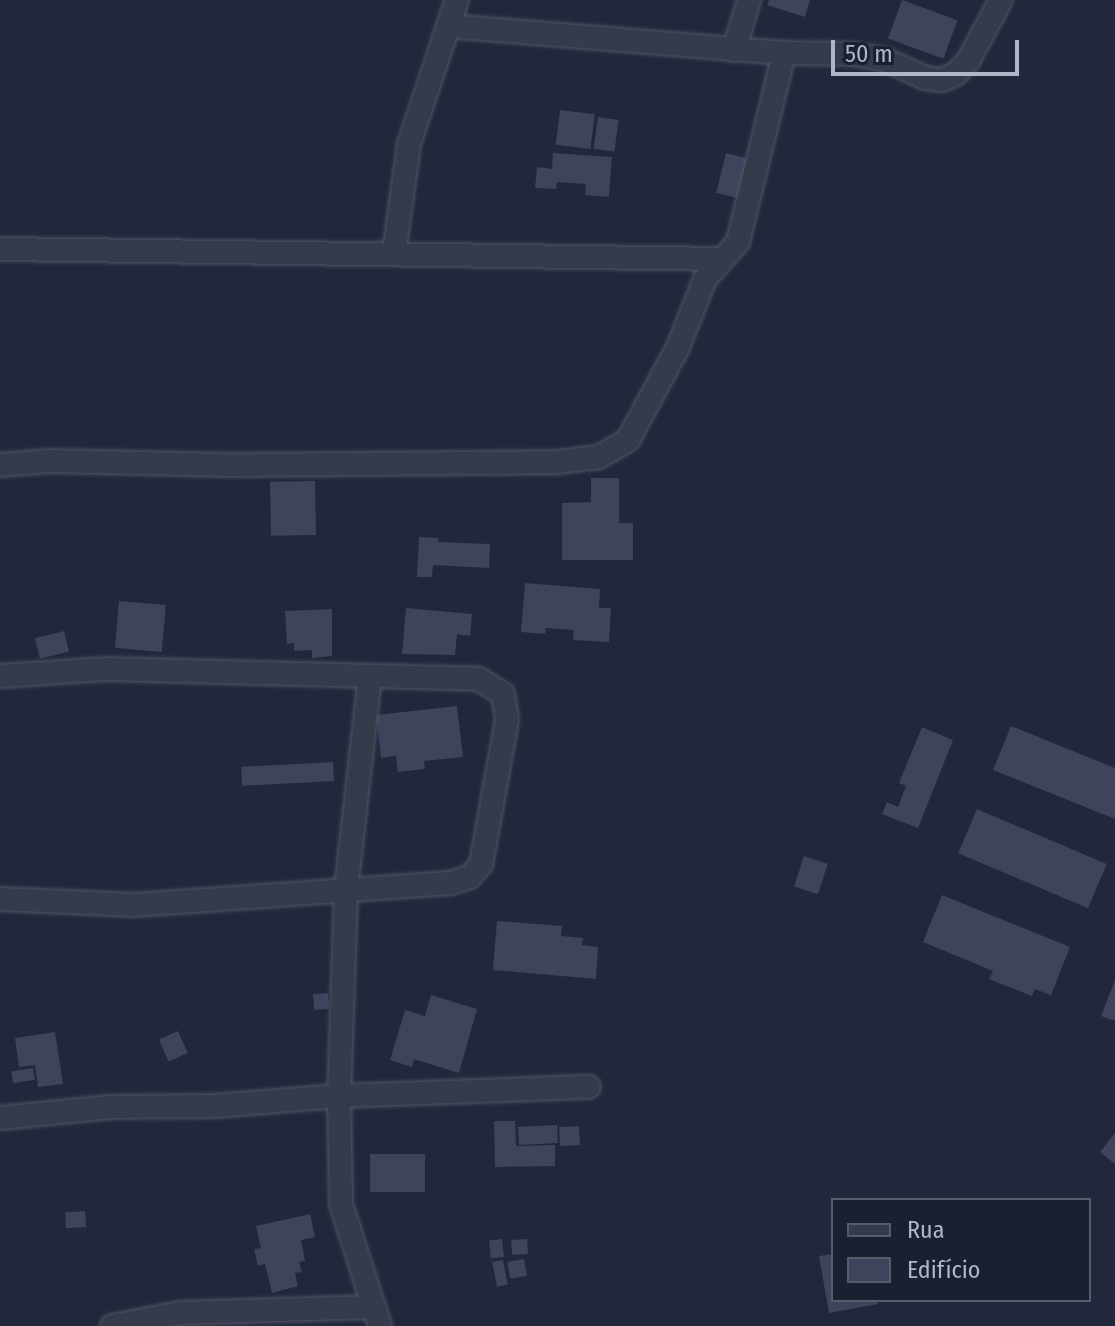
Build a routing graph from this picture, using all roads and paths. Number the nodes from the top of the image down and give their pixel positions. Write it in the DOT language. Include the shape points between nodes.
graph roads {
  1 [pos="457,0"];
  2 [pos="749,0"];
  3 [pos="1001,0"];
  4 [pos="448,26"];
  5 [pos="734,50"];
  6 [pos="784,53"];
  7 [pos="0,249"];
  8 [pos="394,254"];
  9 [pos="721,259"];
  10 [pos="0,465"];
  11 [pos="0,676"];
  12 [pos="370,676"];
  13 [pos="346,890"];
  14 [pos="0,899"];
  15 [pos="589,1087"];
  16 [pos="339,1096"];
  17 [pos="0,1118"];
  18 [pos="377,1316"];
  19 [pos="112,1326"];
  1 -- 4 [label="street"];
  2 -- 5 [label="street"];
  3 -- 6 [label="street" via="968,61 942,80 853,54"];
  4 -- 5 [label="street"];
  4 -- 8 [label="street" via="409,144"];
  5 -- 6 [label="street"];
  6 -- 9 [label="street" via="747,216 738,242"];
  7 -- 8 [label="street"];
  8 -- 9 [label="street"];
  9 -- 10 [label="street" via="705,279 678,347 628,440 599,457 558,462"];
  11 -- 12 [label="street" via="107,669"];
  12 -- 13 [label="street"];
  12 -- 13 [label="street" via="479,679 503,694 507,720 481,864 470,877"];
  13 -- 14 [label="street" via="135,905"];
  13 -- 16 [label="street"];
  15 -- 16 [label="street"];
  16 -- 17 [label="street"];
  16 -- 18 [label="street" via="341,1204"];
  18 -- 19 [label="street" via="180,1313"];
}
